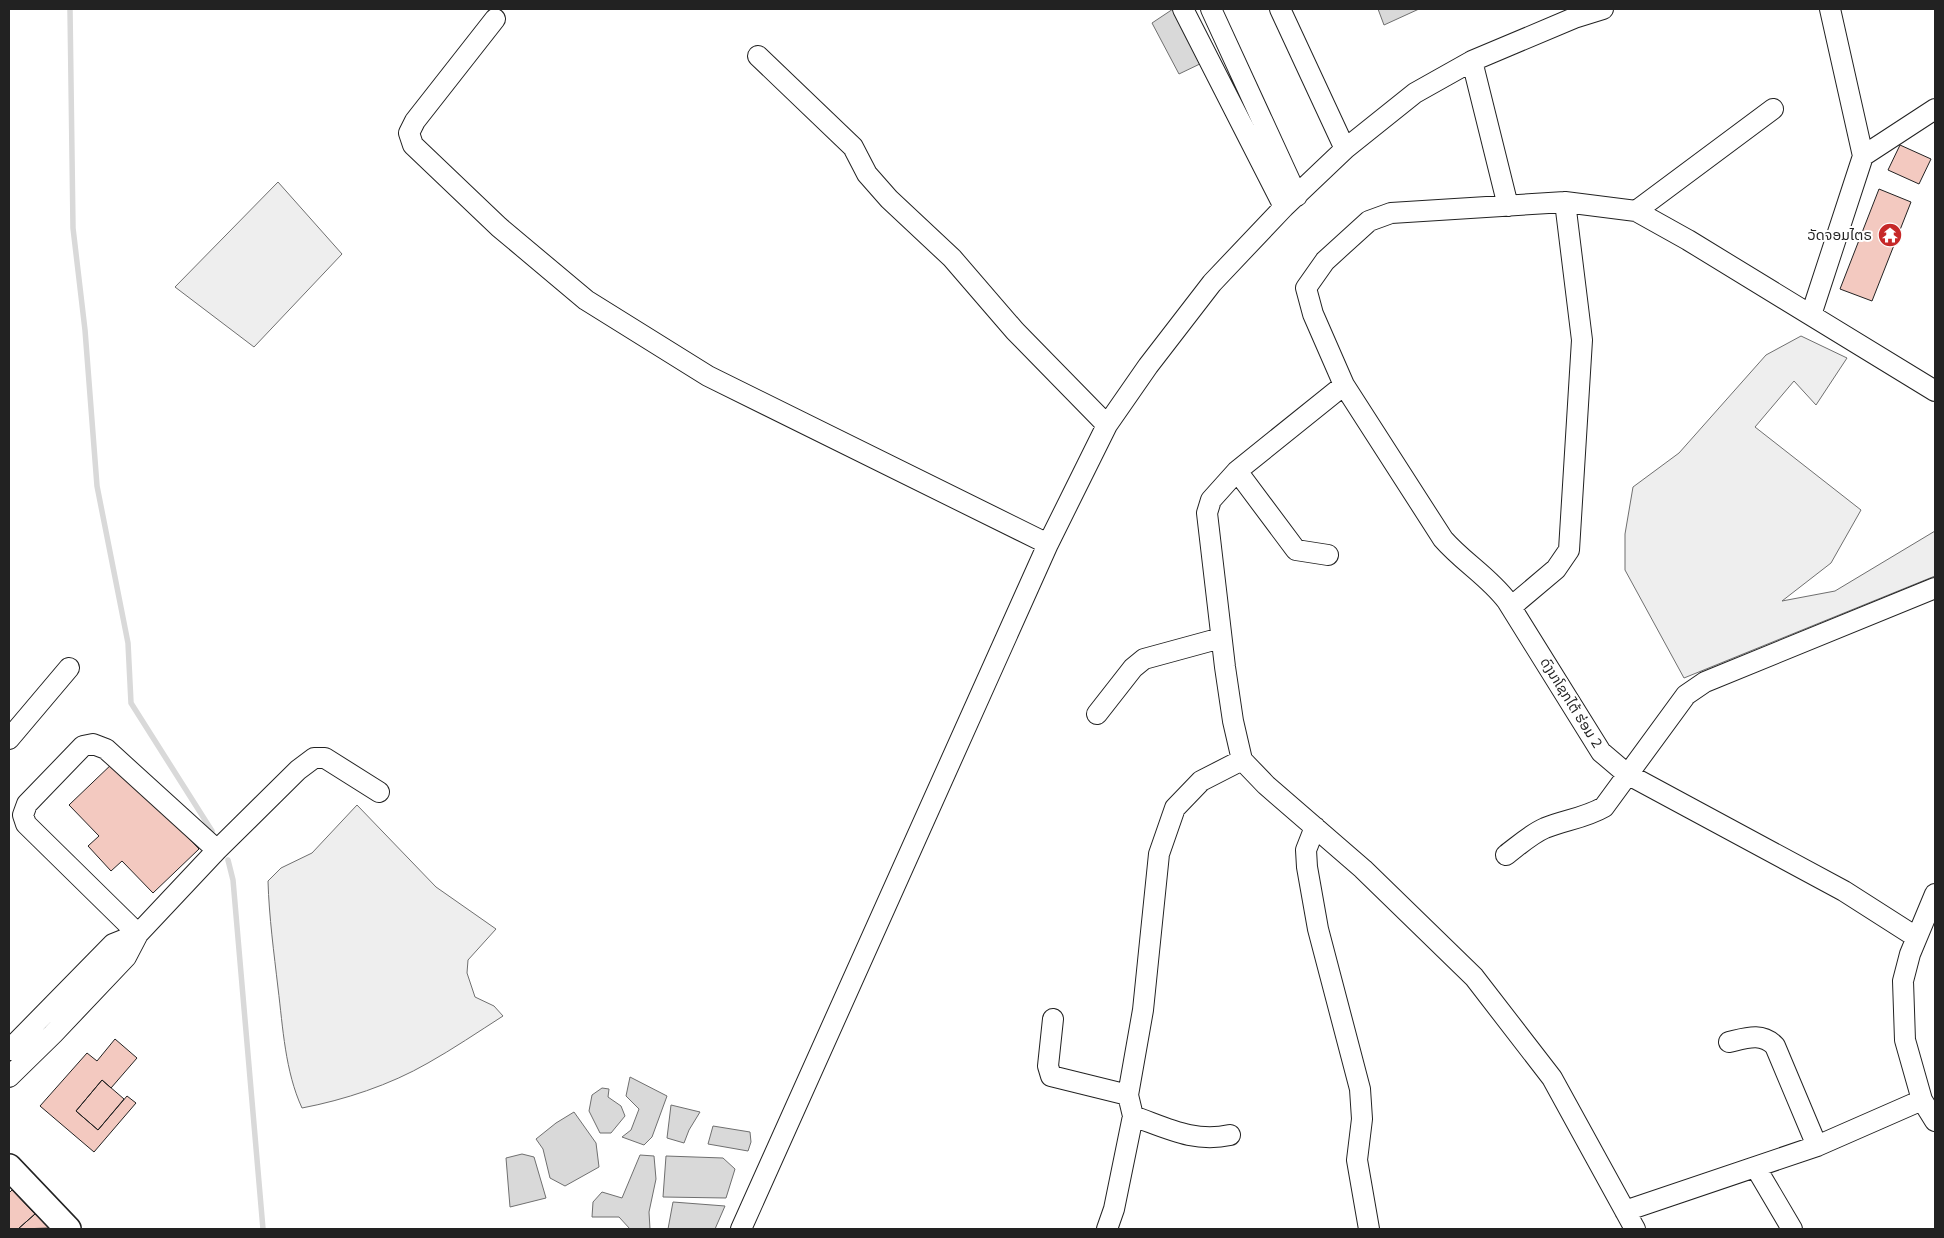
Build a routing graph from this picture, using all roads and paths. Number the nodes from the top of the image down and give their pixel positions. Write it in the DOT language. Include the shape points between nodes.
graph roads {
  1 [pos="1183,9"];
  2 [pos="1211,9"];
  3 [pos="1280,9"];
  4 [pos="1603,9"];
  5 [pos="1830,9"];
  6 [pos="1572,13"];
  7 [pos="495,19"];
  8 [pos="758,56"];
  9 [pos="1472,61"];
  10 [pos="1773,109"];
  11 [pos="1935,109"];
  12 [pos="1345,149"];
  13 [pos="1863,156"];
  14 [pos="1291,201"];
  15 [pos="1565,202"];
  16 [pos="1508,206"];
  17 [pos="1636,211"];
  18 [pos="1811,315"];
  19 [pos="1344,385"];
  20 [pos="1935,391"];
  21 [pos="1108,425"];
  22 [pos="1236,471"];
  23 [pos="1048,544"];
  24 [pos="1328,555"];
  25 [pos="1935,588"];
  26 [pos="1511,607"];
  27 [pos="1221,638"];
  28 [pos="70,668"];
  29 [pos="1096,714"];
  30 [pos="9,739"];
  31 [pos="1242,760"];
  32 [pos="1627,774"];
  33 [pos="379,792"];
  34 [pos="1315,827"];
  35 [pos="217,850"];
  36 [pos="1506,855"];
  37 [pos="1935,894"];
  38 [pos="138,934"];
  39 [pos="1916,937"];
  40 [pos="1053,1019"];
  41 [pos="33,1026"];
  42 [pos="9,1027"];
  43 [pos="53,1034"];
  44 [pos="1729,1042"];
  45 [pos="9,1050"];
  46 [pos="9,1077"];
  47 [pos="1128,1095"];
  48 [pos="1922,1100"];
  49 [pos="1133,1116"];
  50 [pos="1935,1121"];
  51 [pos="1230,1135"];
  52 [pos="1817,1146"];
  53 [pos="9,1167"];
  54 [pos="1756,1168"];
  55 [pos="1625,1211"];
  56 [pos="68,1229"];
  57 [pos="741,1229"];
  58 [pos="1107,1229"];
  59 [pos="1369,1229"];
  60 [pos="1635,1229"];
  61 [pos="1792,1229"];
  1 -- 14 [label="street"];
  2 -- 14 [label="street"];
  3 -- 12 [label="street"];
  4 -- 6 [label="street"];
  5 -- 13 [label="street"];
  6 -- 9 [label="street"];
  7 -- 23 [label="street" via="409,133 413,145 499,228 586,300 708,376"];
  8 -- 21 [label="street" via="853,147 867,174 888,199 952,258 1014,331"];
  9 -- 12 [label="street" via="1415,94"];
  9 -- 16 [label="street"];
  10 -- 17 [label="street"];
  11 -- 13 [label="street"];
  12 -- 14 [label="street"];
  13 -- 18 [label="street"];
  14 -- 21 [label="street" via="1212,282"];
  15 -- 16 [label="street"];
  15 -- 17 [label="street"];
  15 -- 26 [label="street" via="1582,340 1569,550 1556,569"];
  16 -- 19 [label="street, ດົງນາໂຊກໄຕ້ ຮ່ອມ 2" via="1391,213 1369,221 1325,261 1306,288"];
  17 -- 18 [label="street"];
  18 -- 20 [label="street"];
  19 -- 22 [label="street"];
  19 -- 26 [label="street, ດົງນາໂຊກໄຕ້ ຮ່ອມ 2" via="1443,539 1458,556 1495,586"];
  21 -- 23 [label="street"];
  22 -- 24 [label="street" via="1296,550"];
  22 -- 27 [label="street" via="1211,500 1207,513"];
  23 -- 57 [label="street"];
  25 -- 32 [label="street" via="1704,682 1686,695"];
  26 -- 32 [label="street, ດົງນາໂຊກໄຕ້ ຮ່ອມ 2" via="1601,752"];
  27 -- 29 [label="street" via="1144,659"];
  27 -- 31 [label="street"];
  28 -- 30 [label="street"];
  31 -- 34 [label="street"];
  31 -- 47 [label="street" via="1201,781 1175,808 1159,854 1143,1010"];
  32 -- 36 [label="street" via="1604,807 1590,815 1545,828"];
  32 -- 39 [label="street, ດົງນາໂຊກໄຕ້ ຮ່ອມ 2" via="1844,891"];
  33 -- 35 [label="street" via="325,758 314,758 276,790"];
  34 -- 55 [label="street" via="1474,977 1552,1078"];
  34 -- 59 [label="street" via="1306,850 1307,867 1318,928 1360,1089 1362,1119 1357,1160"];
  35 -- 38 [label="street"];
  35 -- 38 [label="street" via="106,749 93,744 83,746 27,804 23,815 26,824"];
  37 -- 39 [label="street"];
  38 -- 41 [label="street" via="113,944"];
  38 -- 43 [label="street" via="126,957"];
  39 -- 48 [label="street" via="1903,981 1905,1040"];
  40 -- 47 [label="street" via="1048,1066 1051,1076"];
  41 -- 42 [label="street"];
  41 -- 43 [label="street"];
  41 -- 45 [label="street"];
  43 -- 46 [label="street"];
  44 -- 52 [label="street" via="1752,1037 1770,1040"];
  47 -- 49 [label="street"];
  48 -- 50 [label="street"];
  48 -- 52 [label="street"];
  49 -- 51 [label="street" via="1193,1137"];
  49 -- 58 [label="street"];
  52 -- 54 [label="street"];
  53 -- 56 [label="main road"];
  54 -- 55 [label="street"];
  54 -- 61 [label="street"];
  55 -- 60 [label="street"];
}
